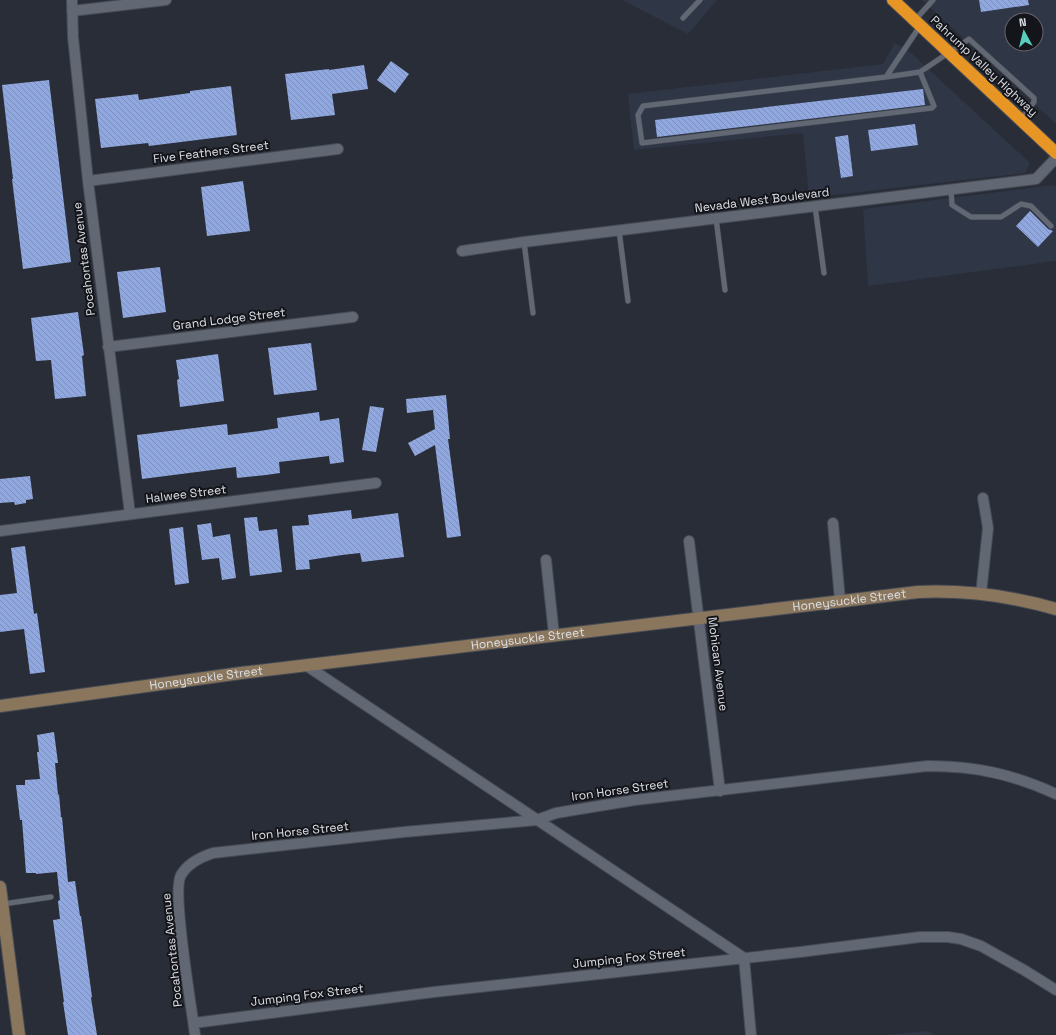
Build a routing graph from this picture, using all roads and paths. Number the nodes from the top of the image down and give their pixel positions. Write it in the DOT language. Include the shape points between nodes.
graph roads {
  1 [pos="72,0"];
  2 [pos="166,0"];
  3 [pos="700,0"];
  4 [pos="893,0"];
  5 [pos="933,0"];
  6 [pos="72,11"];
  7 [pos="683,18"];
  8 [pos="918,23"];
  9 [pos="948,52"];
  10 [pos="920,72"];
  11 [pos="886,77"];
  12 [pos="1020,120"];
  13 [pos="338,149"];
  14 [pos="1056,153"];
  15 [pos="1056,158"];
  16 [pos="88,180"];
  17 [pos="951,189"];
  18 [pos="816,206"];
  19 [pos="716,218"];
  20 [pos="1051,226"];
  21 [pos="620,230"];
  22 [pos="524,242"];
  23 [pos="462,251"];
  24 [pos="824,273"];
  25 [pos="725,290"];
  26 [pos="628,301"];
  27 [pos="533,313"];
  28 [pos="353,317"];
  29 [pos="108,347"];
  30 [pos="376,483"];
  31 [pos="983,498"];
  32 [pos="130,514"];
  33 [pos="833,523"];
  34 [pos="0,531"];
  35 [pos="689,541"];
  36 [pos="546,560"];
  37 [pos="981,594"];
  38 [pos="840,600"];
  39 [pos="1056,609"];
  40 [pos="699,618"];
  41 [pos="554,636"];
  42 [pos="307,666"];
  43 [pos="0,706"];
  44 [pos="720,791"];
  45 [pos="1056,794"];
  46 [pos="537,820"];
  47 [pos="189,867"];
  48 [pos="0,887"];
  49 [pos="51,897"];
  50 [pos="2,904"];
  51 [pos="744,958"];
  52 [pos="1056,990"];
  53 [pos="194,1023"];
  54 [pos="19,1035"];
  55 [pos="195,1035"];
  56 [pos="751,1035"];
  1 -- 6 [label="street, Pocahontas Avenue"];
  2 -- 6 [label="street"];
  3 -- 7 [label="lane"];
  4 -- 8 [label="highway, Pahrump Valley Highway"];
  5 -- 8 [label="lane"];
  6 -- 16 [label="street, Pocahontas Avenue"];
  8 -- 9 [label="highway, Pahrump Valley Highway"];
  8 -- 11 [label="lane"];
  9 -- 10 [label="lane"];
  9 -- 12 [label="highway, Pahrump Valley Highway"];
  9 -- 12 [label="lane" via="969,39 1034,98 1034,102"];
  10 -- 11 [label="lane"];
  10 -- 11 [label="lane" via="934,106 932,108 642,143 638,115 642,106"];
  12 -- 14 [label="highway, Pahrump Valley Highway"];
  13 -- 16 [label="street, Five Feathers Street"];
  15 -- 17 [label="street, Nevada West Boulevard" via="1036,179"];
  16 -- 29 [label="street, Pocahontas Avenue"];
  17 -- 18 [label="street, Nevada West Boulevard"];
  17 -- 20 [label="lane" via="952,205 971,217 1001,217 1021,204 1031,206"];
  18 -- 19 [label="street, Nevada West Boulevard"];
  18 -- 24 [label="lane"];
  19 -- 21 [label="street, Nevada West Boulevard"];
  19 -- 25 [label="lane"];
  21 -- 22 [label="street, Nevada West Boulevard"];
  21 -- 26 [label="lane"];
  22 -- 23 [label="street, Nevada West Boulevard"];
  22 -- 27 [label="lane"];
  28 -- 29 [label="street, Grand Lodge Street"];
  29 -- 32 [label="street, Pocahontas Avenue"];
  30 -- 32 [label="street, Halwee Street"];
  31 -- 37 [label="street" via="988,528"];
  32 -- 34 [label="street, Halwee Street"];
  33 -- 38 [label="street"];
  35 -- 40 [label="street, Mohican Avenue"];
  36 -- 41 [label="street"];
  37 -- 38 [label="street, Honeysuckle Street" via="945,591"];
  37 -- 39 [label="street, Honeysuckle Street" via="1032,602"];
  38 -- 40 [label="street, Honeysuckle Street"];
  40 -- 41 [label="street, Honeysuckle Street"];
  40 -- 44 [label="street, Mohican Avenue"];
  41 -- 42 [label="street, Honeysuckle Street"];
  42 -- 43 [label="street, Honeysuckle Street"];
  42 -- 46 [label="street"];
  44 -- 45 [label="street, Iron Horse Street" via="927,766 954,766 989,771 1030,782"];
  44 -- 46 [label="street, Iron Horse Street" via="578,809"];
  46 -- 47 [label="street, Iron Horse Street" via="213,853 198,859"];
  46 -- 51 [label="street"];
  47 -- 53 [label="street, Pocahontas Avenue" via="181,875 178,885 179,912"];
  48 -- 50 [label="street"];
  49 -- 50 [label="lane"];
  50 -- 54 [label="street"];
  51 -- 52 [label="street, Jumping Fox Street" via="920,938 961,939 993,952"];
  51 -- 53 [label="street, Jumping Fox Street" via="434,992"];
  51 -- 56 [label="street"];
  53 -- 55 [label="street, Pocahontas Avenue"];
}
